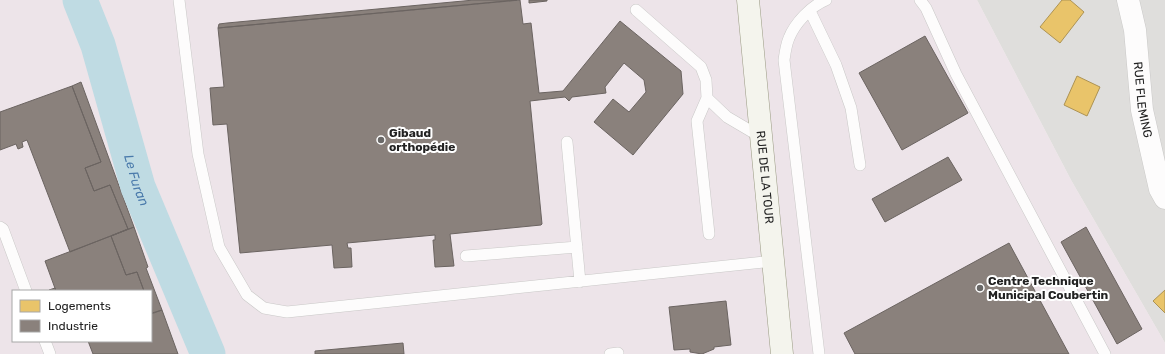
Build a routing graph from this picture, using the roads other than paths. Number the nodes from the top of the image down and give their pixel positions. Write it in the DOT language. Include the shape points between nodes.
graph roads {
  1 [pos="179,0"];
  2 [pos="748,0"];
  3 [pos="826,0"];
  4 [pos="920,0"];
  5 [pos="1128,0"];
  6 [pos="636,10"];
  7 [pos="810,11"];
  8 [pos="707,98"];
  9 [pos="761,137"];
  10 [pos="567,142"];
  11 [pos="860,165"];
  12 [pos="1165,198"];
  13 [pos="0,226"];
  14 [pos="709,234"];
  15 [pos="576,247"];
  16 [pos="466,256"];
  17 [pos="773,261"];
  18 [pos="580,282"];
  19 [pos="26,290"];
  20 [pos="45,342"];
  21 [pos="50,354"];
  22 [pos="782,354"];
  23 [pos="820,354"];
  24 [pos="1105,354"];
  1 -- 18 [label="lane" via="198,154 219,247 247,295 264,308 287,312"];
  2 -- 9 [label="street, RUE DE LA TOUR"];
  3 -- 7 [label="lane" via="818,3"];
  4 -- 24 [label="lane" via="960,81"];
  5 -- 12 [label="street, RUE FLEMING" via="1135,30 1142,110 1160,189"];
  6 -- 8 [label="lane" via="701,67 706,80"];
  7 -- 11 [label="lane" via="836,65 851,108"];
  7 -- 23 [label="lane" via="800,20 789,37 784,60"];
  8 -- 9 [label="lane" via="727,117"];
  8 -- 14 [label="lane" via="697,121"];
  9 -- 17 [label="street, RUE DE LA TOUR"];
  10 -- 15 [label="lane"];
  13 -- 19 [label="lane"];
  15 -- 16 [label="lane"];
  15 -- 18 [label="lane"];
  17 -- 18 [label="lane"];
  17 -- 22 [label="street, RUE DE LA TOUR"];
  20 -- 21 [label="lane"];
}
